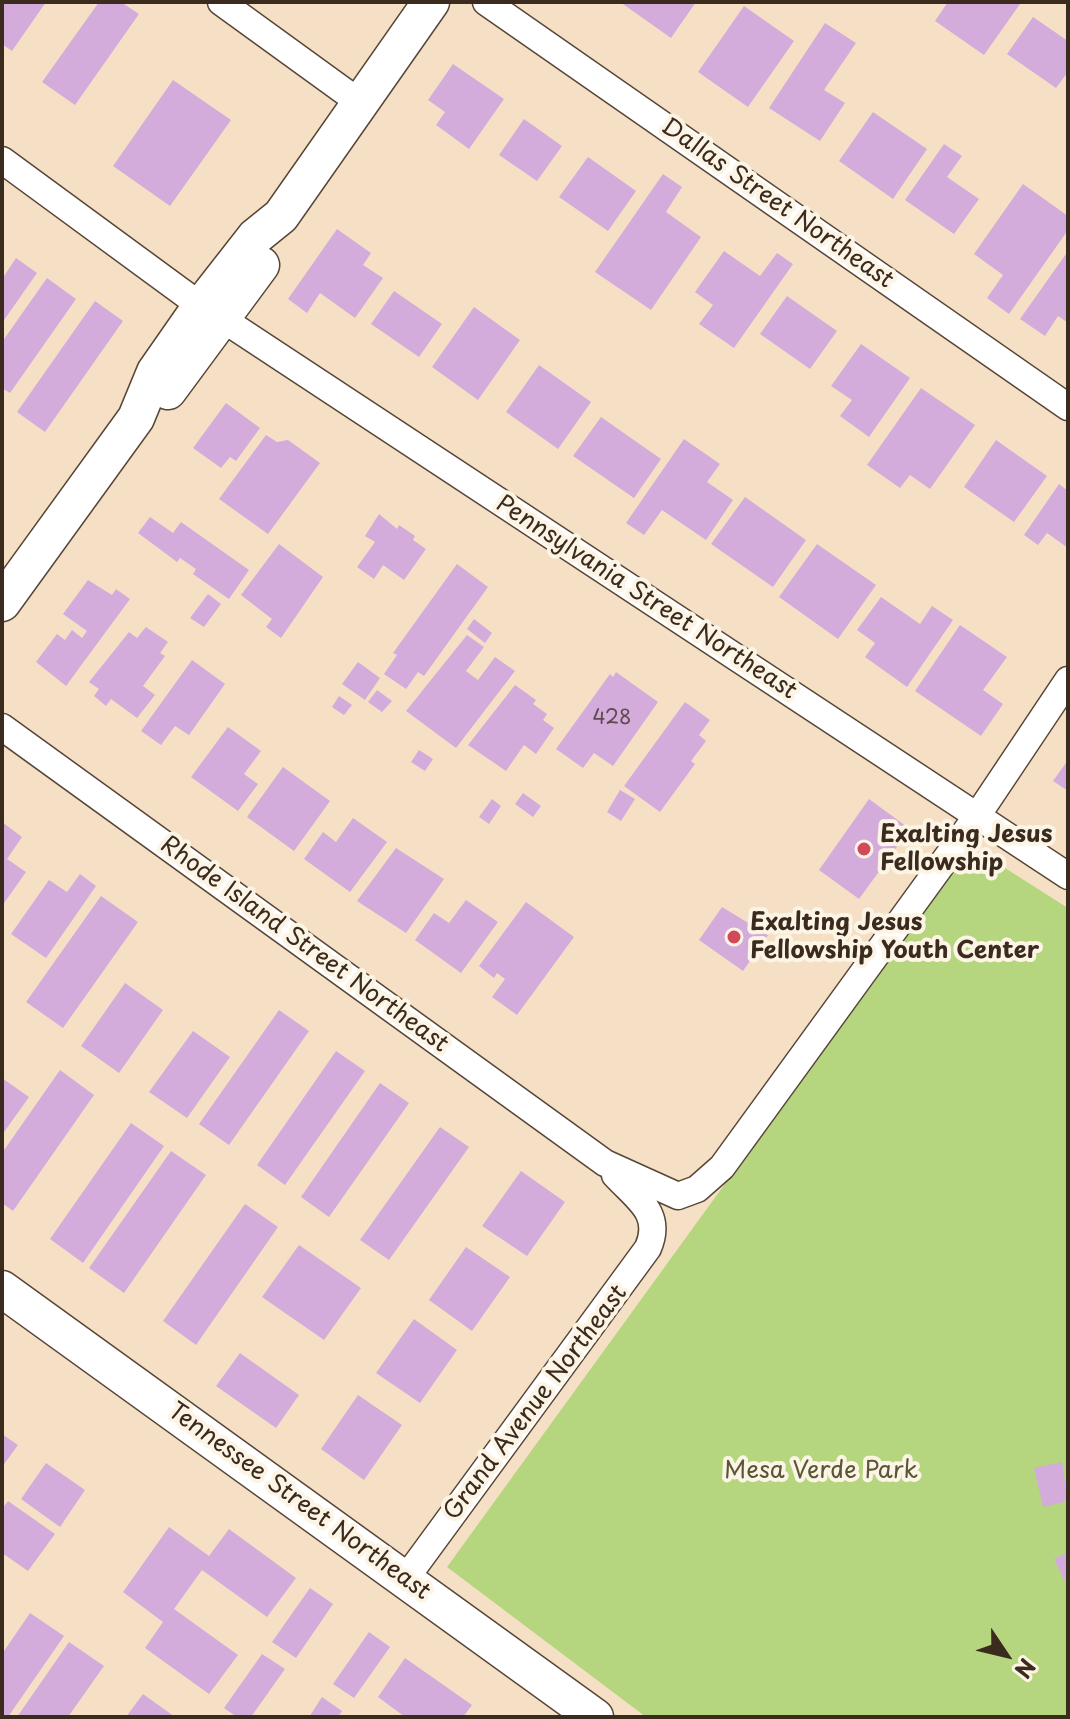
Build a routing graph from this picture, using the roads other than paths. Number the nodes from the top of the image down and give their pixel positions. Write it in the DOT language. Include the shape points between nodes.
graph roads {
  1 [pos="221,2"];
  2 [pos="431,2"];
  3 [pos="486,2"];
  4 [pos="359,102"];
  5 [pos="2,160"];
  6 [pos="212,313"];
  7 [pos="1068,407"];
  8 [pos="2,603"];
  9 [pos="1068,680"];
  10 [pos="2,727"];
  11 [pos="977,816"];
  12 [pos="1068,876"];
  13 [pos="605,1163"];
  14 [pos="655,1223"];
  15 [pos="2,1289"];
  16 [pos="406,1578"];
  17 [pos="595,1717"];
  1 -- 4 [label="street"];
  2 -- 4 [label="street"];
  3 -- 7 [label="street, Dallas Street Northeast"];
  4 -- 6 [label="street" via="281,216 271,250"];
  5 -- 6 [label="street, Pennsylvania Street Northeast"];
  6 -- 8 [label="street" via="173,387 136,418"];
  6 -- 11 [label="street, Pennsylvania Street Northeast"];
  9 -- 11 [label="street"];
  10 -- 13 [label="street, Rhode Island Street Northeast"];
  11 -- 12 [label="street, Pennsylvania Street Northeast"];
  11 -- 13 [label="street, Rhode Island Street Northeast" via="722,1167 697,1189 678,1196"];
  13 -- 14 [label="street, Rhode Island Street Northeast"];
  14 -- 16 [label="street, Grand Avenue Northeast" via="638,1265"];
  15 -- 16 [label="street, Tennessee Street Northeast"];
  16 -- 17 [label="street, Tennessee Street Northeast"];
}
